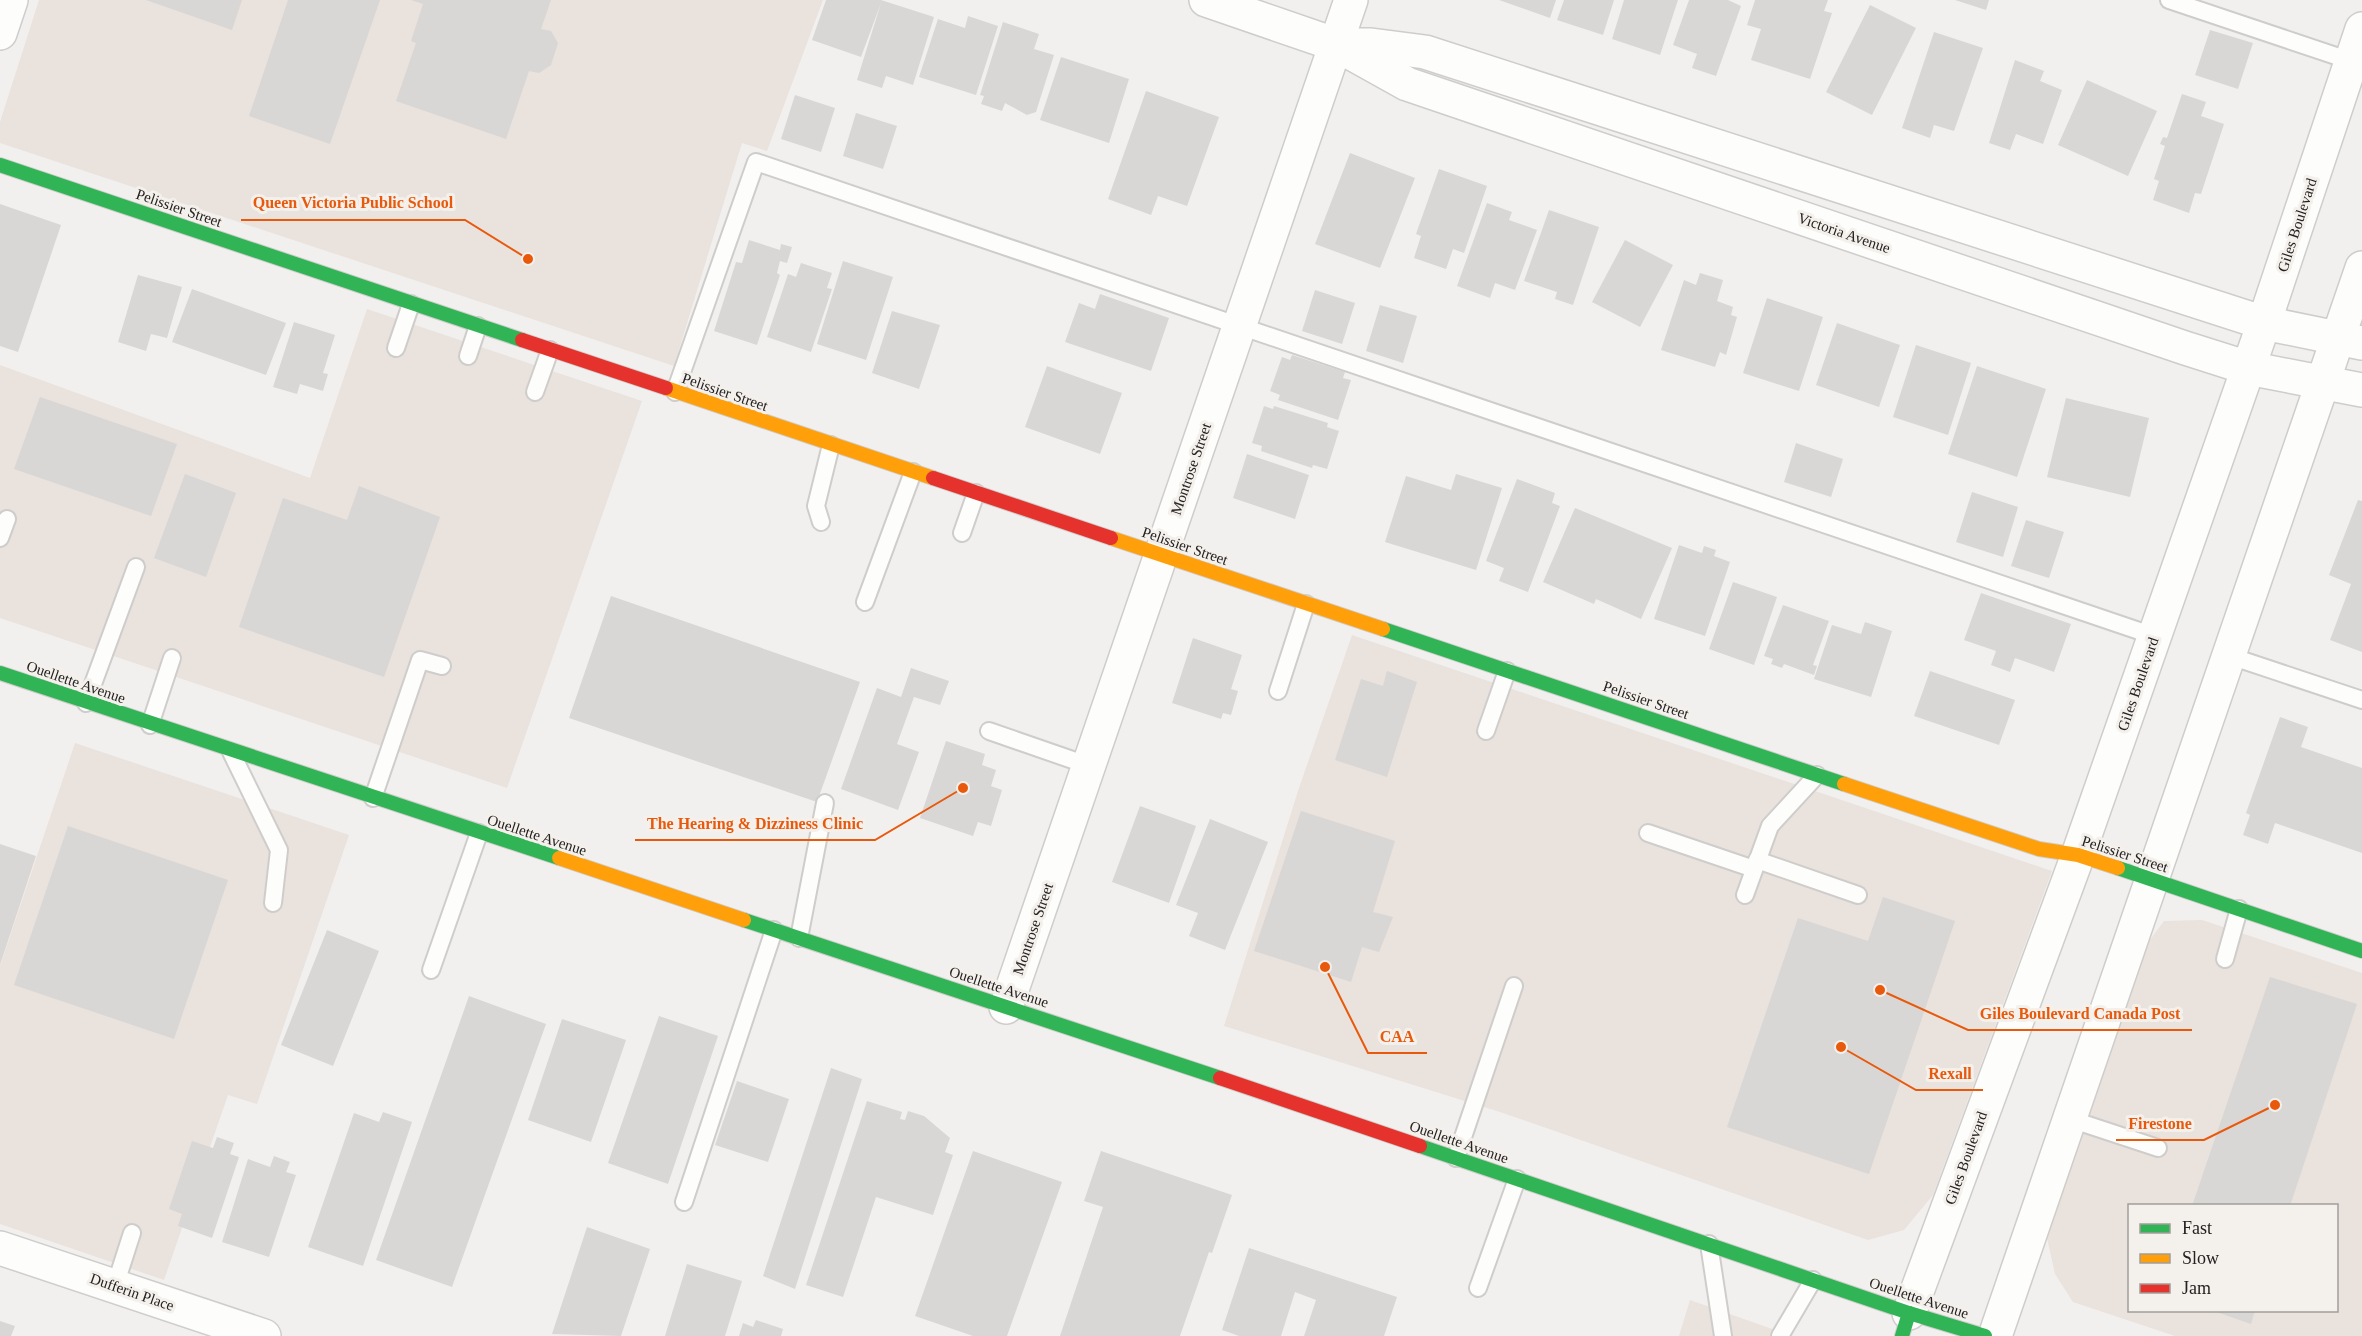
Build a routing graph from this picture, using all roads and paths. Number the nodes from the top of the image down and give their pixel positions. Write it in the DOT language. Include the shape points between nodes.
graph roads {
  1 [pos="11,0"];
  2 [pos="1206,0"];
  3 [pos="1351,0"];
  4 [pos="2169,0"];
  5 [pos="2362,29"];
  6 [pos="0,33"];
  7 [pos="1337,45"];
  8 [pos="2351,61"];
  9 [pos="0,165"];
  10 [pos="2362,268"];
  11 [pos="411,304"];
  12 [pos="2264,324"];
  13 [pos="478,326"];
  14 [pos="1240,327"];
  15 [pos="2350,341"];
  16 [pos="396,348"];
  17 [pos="550,350"];
  18 [pos="468,356"];
  19 [pos="2248,368"];
  20 [pos="2324,383"];
  21 [pos="2362,390"];
  22 [pos="536,392"];
  23 [pos="675,393"];
  24 [pos="831,445"];
  25 [pos="913,472"];
  26 [pos="976,493"];
  27 [pos="7,519"];
  28 [pos="821,522"];
  29 [pos="962,533"];
  30 [pos="0,537"];
  31 [pos="1162,555"];
  32 [pos="136,567"];
  33 [pos="865,602"];
  34 [pos="1306,604"];
  35 [pos="2154,636"];
  36 [pos="2230,656"];
  37 [pos="172,658"];
  38 [pos="442,666"];
  39 [pos="1507,671"];
  40 [pos="0,673"];
  41 [pos="1278,691"];
  42 [pos="2362,700"];
  43 [pos="86,703"];
  44 [pos="150,725"];
  45 [pos="1486,730"];
  46 [pos="989,731"];
  47 [pos="230,751"];
  48 [pos="1089,766"];
  49 [pos="1817,775"];
  50 [pos="374,798"];
  51 [pos="825,803"];
  52 [pos="479,833"];
  53 [pos="1648,833"];
  54 [pos="2078,855"];
  55 [pos="1756,865"];
  56 [pos="2152,880"];
  57 [pos="1745,895"];
  58 [pos="1858,895"];
  59 [pos="273,903"];
  60 [pos="2239,909"];
  61 [pos="774,930"];
  62 [pos="799,938"];
  63 [pos="2362,951"];
  64 [pos="2224,959"];
  65 [pos="431,970"];
  66 [pos="1514,986"];
  67 [pos="1006,1007"];
  68 [pos="2070,1119"];
  69 [pos="2158,1148"];
  70 [pos="1456,1158"];
  71 [pos="1517,1179"];
  72 [pos="684,1202"];
  73 [pos="132,1233"];
  74 [pos="1708,1244"];
  75 [pos="0,1248"];
  76 [pos="1813,1280"];
  77 [pos="115,1286"];
  78 [pos="1479,1288"];
  79 [pos="1906,1324"];
  80 [pos="264,1336"];
  81 [pos="1723,1336"];
  82 [pos="1780,1336"];
  83 [pos="1985,1336"];
  84 [pos="1995,1336"];
  1 -- 6 [label="street"];
  2 -- 7 [label="street, Victoria Avenue"];
  3 -- 7 [label="street, Montrose Street"];
  4 -- 8 [label="lane"];
  5 -- 8 [label="street, Giles Boulevard"];
  7 -- 12 [label="street, Victoria Avenue" via="1425,52"];
  7 -- 14 [label="street, Montrose Street"];
  7 -- 19 [label="street, Victoria Avenue" via="1407,84"];
  8 -- 12 [label="street, Giles Boulevard"];
  9 -- 11 [label="street, Pelissier Street"];
  10 -- 15 [label="street"];
  11 -- 13 [label="street, Pelissier Street"];
  11 -- 16 [label="lane"];
  12 -- 15 [label="street, Victoria Avenue"];
  12 -- 19 [label="street, Giles Boulevard"];
  13 -- 17 [label="street, Pelissier Street"];
  13 -- 18 [label="lane"];
  14 -- 23 [label="lane" via="756,162"];
  14 -- 31 [label="street, Montrose Street"];
  14 -- 35 [label="lane"];
  15 -- 20 [label="street"];
  17 -- 22 [label="lane"];
  17 -- 23 [label="street, Pelissier Street"];
  19 -- 20 [label="street, Victoria Avenue"];
  19 -- 35 [label="street, Giles Boulevard"];
  20 -- 21 [label="street, Victoria Avenue"];
  20 -- 36 [label="street"];
  23 -- 24 [label="street, Pelissier Street"];
  24 -- 25 [label="street, Pelissier Street"];
  24 -- 28 [label="lane" via="816,506"];
  25 -- 26 [label="street, Pelissier Street"];
  25 -- 33 [label="lane"];
  26 -- 29 [label="lane"];
  26 -- 31 [label="street, Pelissier Street"];
  27 -- 30 [label="lane"];
  31 -- 34 [label="street, Pelissier Street"];
  31 -- 48 [label="street, Montrose Street"];
  32 -- 43 [label="lane"];
  34 -- 39 [label="street, Pelissier Street"];
  34 -- 41 [label="lane"];
  35 -- 54 [label="street, Giles Boulevard"];
  36 -- 42 [label="lane"];
  36 -- 56 [label="street"];
  37 -- 44 [label="lane"];
  38 -- 50 [label="lane" via="420,660"];
  39 -- 45 [label="lane"];
  39 -- 49 [label="street, Pelissier Street"];
  40 -- 43 [label="street, Ouellette Avenue"];
  43 -- 44 [label="street, Ouellette Avenue"];
  44 -- 47 [label="street, Ouellette Avenue"];
  46 -- 48 [label="lane"];
  47 -- 50 [label="street, Ouellette Avenue"];
  47 -- 59 [label="lane" via="279,850"];
  48 -- 67 [label="street, Montrose Street"];
  49 -- 54 [label="street, Pelissier Street" via="2039,849"];
  49 -- 55 [label="lane" via="1770,826"];
  50 -- 52 [label="street, Ouellette Avenue"];
  51 -- 62 [label="lane"];
  52 -- 61 [label="street, Ouellette Avenue"];
  52 -- 65 [label="lane"];
  53 -- 55 [label="lane"];
  54 -- 56 [label="street, Pelissier Street"];
  54 -- 79 [label="street, Giles Boulevard"];
  55 -- 57 [label="lane"];
  55 -- 58 [label="lane"];
  56 -- 60 [label="street, Pelissier Street"];
  56 -- 68 [label="street"];
  60 -- 63 [label="street, Pelissier Street"];
  60 -- 64 [label="lane"];
  61 -- 62 [label="street, Ouellette Avenue"];
  61 -- 72 [label="lane"];
  62 -- 67 [label="street, Ouellette Avenue"];
  66 -- 70 [label="lane"];
  67 -- 70 [label="street, Ouellette Avenue"];
  68 -- 69 [label="lane"];
  68 -- 84 [label="street"];
  70 -- 71 [label="street, Ouellette Avenue"];
  71 -- 74 [label="street, Ouellette Avenue"];
  71 -- 78 [label="lane"];
  73 -- 77 [label="lane"];
  74 -- 76 [label="street, Ouellette Avenue"];
  74 -- 81 [label="lane"];
  75 -- 77 [label="street, Dufferin Place"];
  76 -- 79 [label="street, Ouellette Avenue"];
  76 -- 82 [label="lane"];
  77 -- 80 [label="street, Dufferin Place"];
  79 -- 83 [label="street, Ouellette Avenue"];
}
